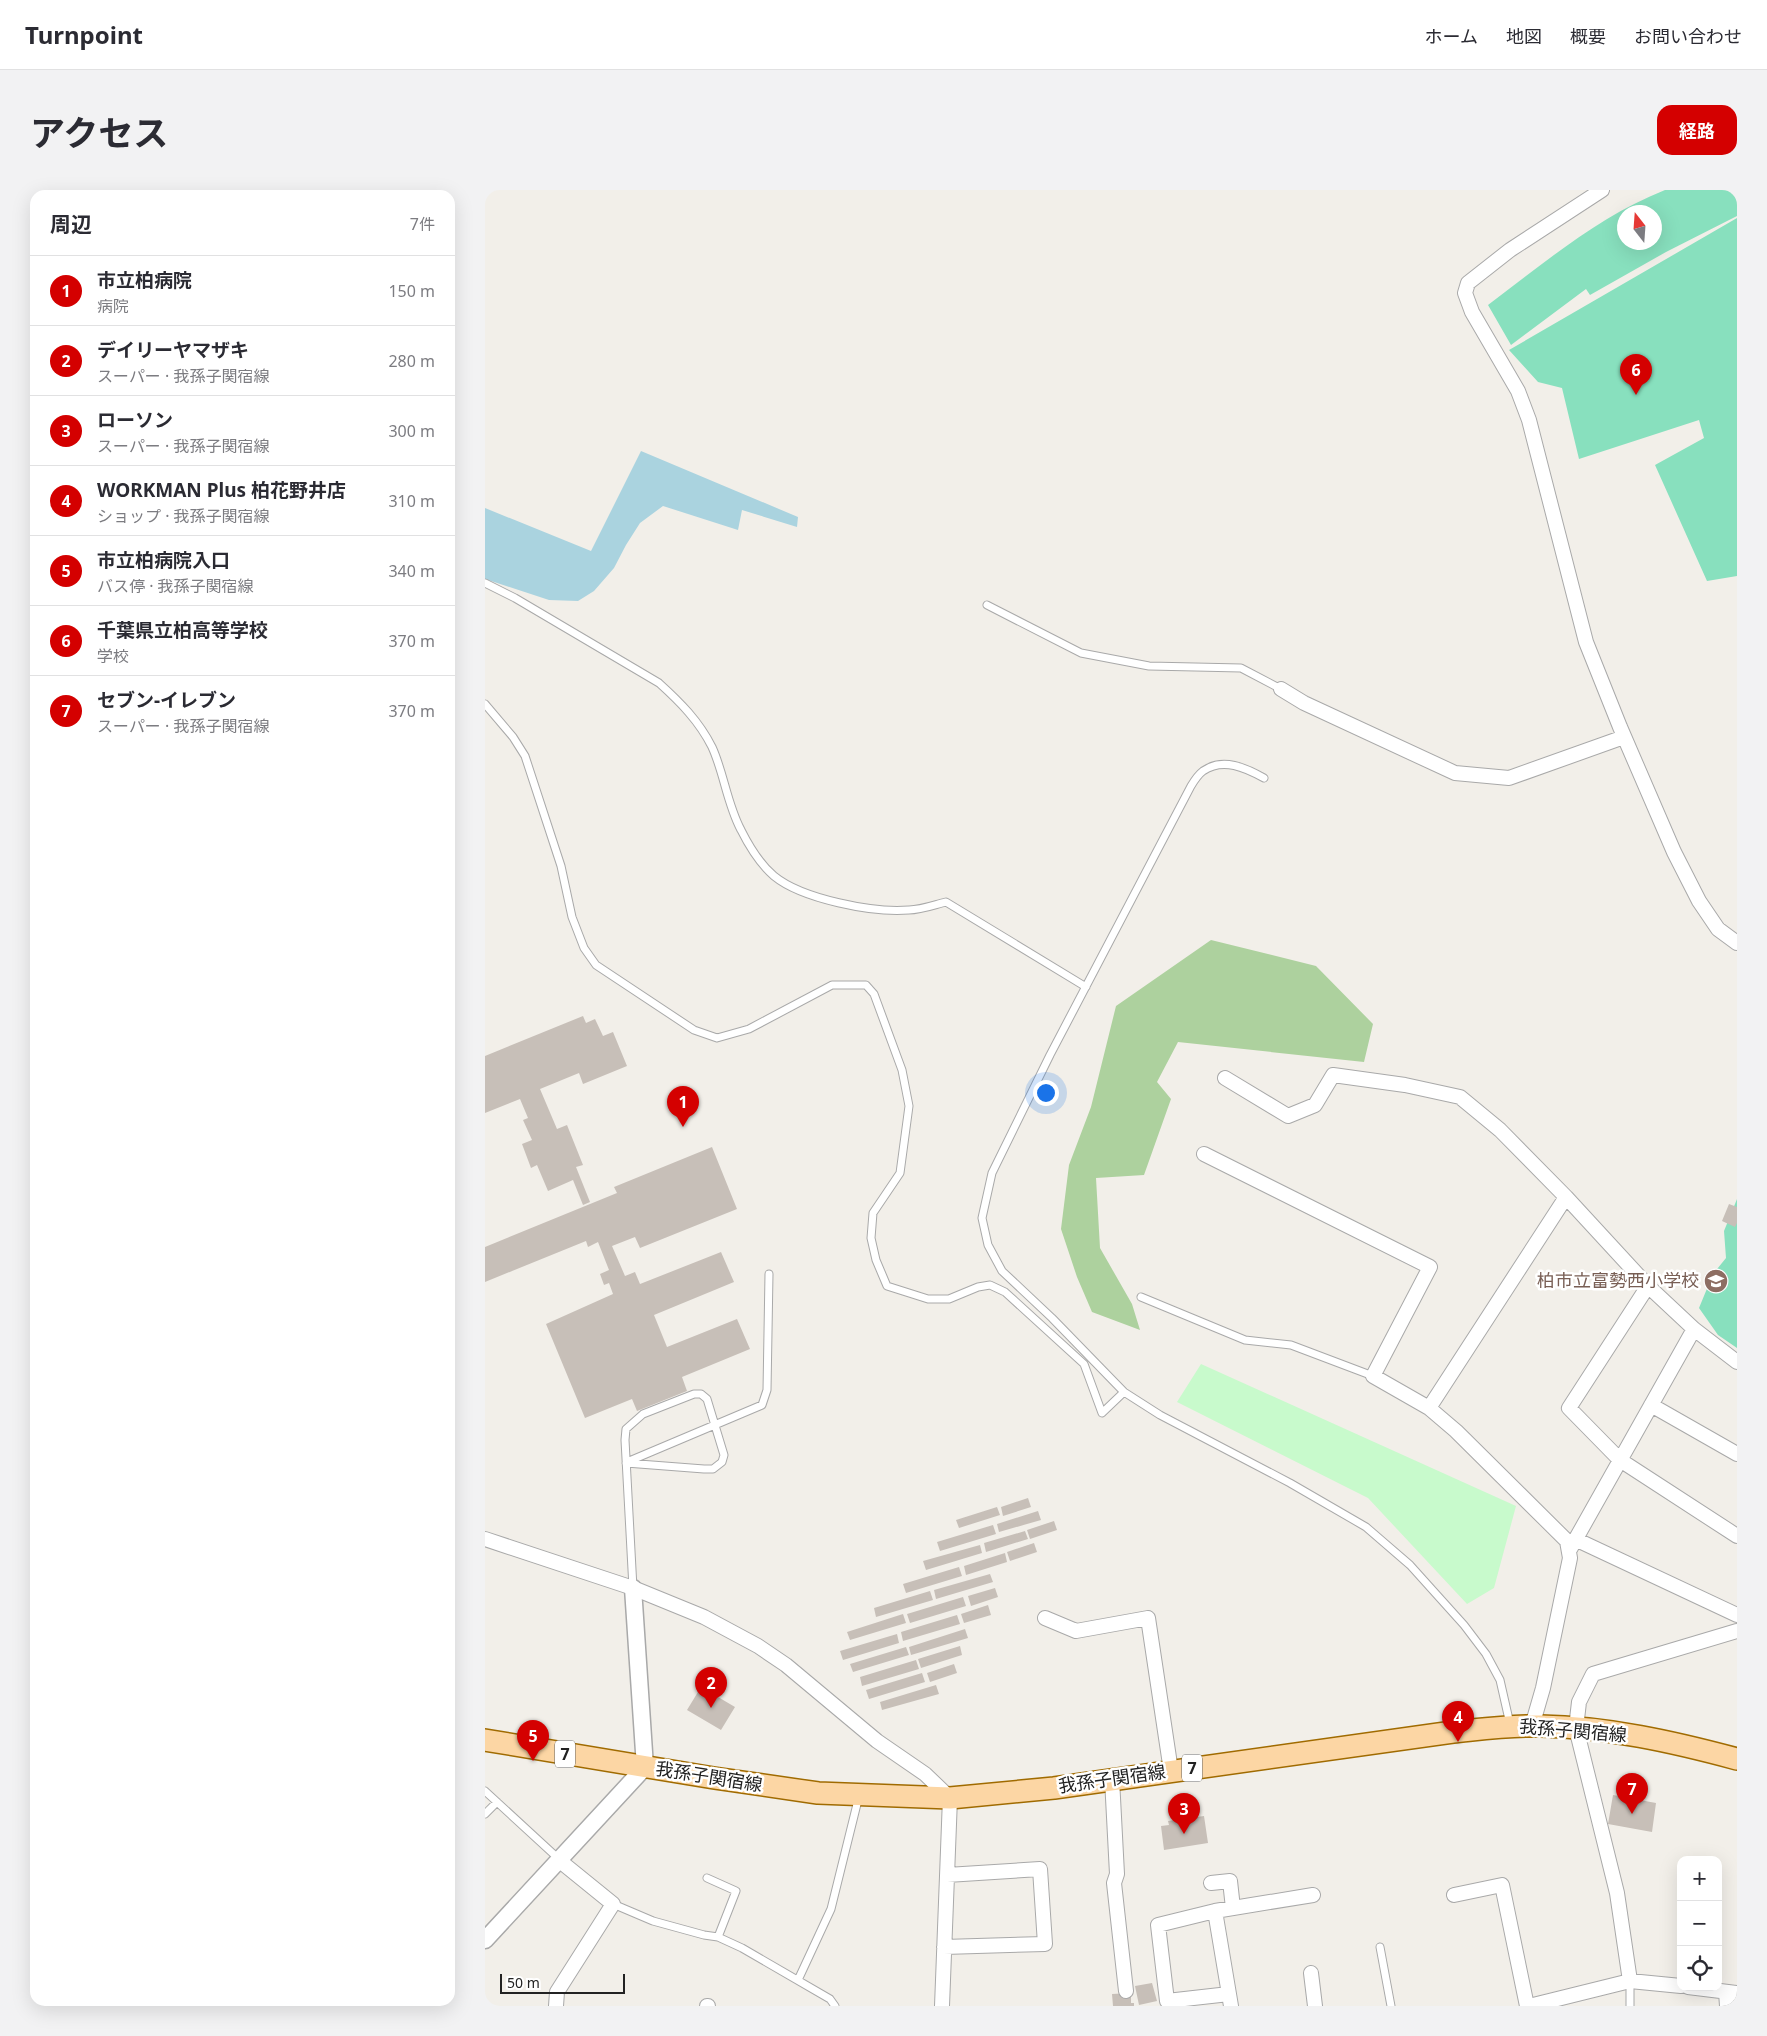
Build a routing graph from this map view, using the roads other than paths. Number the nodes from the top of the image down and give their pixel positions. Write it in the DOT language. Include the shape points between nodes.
graph roads {
  1 [pos="1602,190"];
  2 [pos="485,583"];
  3 [pos="987,606"];
  4 [pos="1281,689"];
  5 [pos="485,704"];
  6 [pos="1624,737"];
  7 [pos="1264,778"];
  8 [pos="1737,943"];
  9 [pos="1085,987"];
  10 [pos="1225,1078"];
  11 [pos="1204,1154"];
  12 [pos="1566,1197"];
  13 [pos="769,1274"];
  14 [pos="1648,1286"];
  15 [pos="1141,1297"];
  16 [pos="1694,1329"];
  17 [pos="1737,1362"];
  18 [pos="1373,1376"];
  19 [pos="1123,1392"];
  20 [pos="1651,1405"];
  21 [pos="1429,1408"];
  22 [pos="715,1425"];
  23 [pos="1737,1454"];
  24 [pos="1620,1460"];
  25 [pos="626,1463"];
  26 [pos="1737,1536"];
  27 [pos="485,1538"];
  28 [pos="1572,1545"];
  29 [pos="633,1588"];
  30 [pos="1737,1615"];
  31 [pos="1045,1618"];
  32 [pos="1737,1631"];
  33 [pos="1510,1726"];
  34 [pos="1532,1726"];
  35 [pos="1576,1728"];
  36 [pos="485,1740"];
  37 [pos="1737,1759"];
  38 [pos="645,1767"];
  39 [pos="1171,1771"];
  40 [pos="1112,1779"];
  41 [pos="485,1790"];
  42 [pos="859,1796"];
  43 [pos="950,1798"];
  44 [pos="497,1802"];
  45 [pos="485,1814"];
  46 [pos="560,1860"];
  47 [pos="947,1875"];
  48 [pos="707,1878"];
  49 [pos="1211,1883"];
  50 [pos="1313,1895"];
  51 [pos="1454,1896"];
  52 [pos="613,1904"];
  53 [pos="1233,1908"];
  54 [pos="1215,1911"];
  55 [pos="718,1937"];
  56 [pos="485,1940"];
  57 [pos="944,1947"];
  58 [pos="1380,1947"];
  59 [pos="1311,1973"];
  60 [pos="798,1980"];
  61 [pos="1630,1980"];
  62 [pos="1677,1986"];
  63 [pos="1126,1991"];
  64 [pos="1731,1992"];
  65 [pos="1230,2000"];
  66 [pos="556,2006"];
  67 [pos="835,2006"];
  68 [pos="942,2006"];
  69 [pos="1315,2006"];
  70 [pos="1391,2006"];
  71 [pos="1528,2006"];
  72 [pos="1630,2006"];
  73 [pos="1727,2006"];
  1 -- 6 [label="street" via="1510,250 1468,283 1465,293 1526,412 1586,642"];
  2 -- 9 [label="lane" via="659,683 679,701 698,722 712,748 740,828 753,851 775,876 800,890 865,909 909,910 946,902"];
  3 -- 4 [label="lane" via="1081,653 1149,666 1241,668"];
  4 -- 6 [label="street" via="1304,703 1455,773 1509,778"];
  5 -- 19 [label="lane" via="525,756 561,866 573,917 584,948 596,965 694,1030 717,1038 749,1029 832,984 866,985 874,994 902,1070 909,1106 900,1173 873,1213 871,1238 887,1286 928,1299 949,1299 978,1286 990,1285 1005,1292 1084,1364 1102,1413"];
  6 -- 8 [label="street" via="1699,901 1718,929"];
  7 -- 9 [label="lane" via="1235,765 1203,770 1191,786"];
  9 -- 19 [label="lane" via="992,1173 982,1218 987,1246 1002,1271"];
  10 -- 12 [label="street" via="1288,1116 1315,1105 1333,1074 1405,1084 1460,1097 1500,1130"];
  11 -- 18 [label="street" via="1430,1267"];
  12 -- 14 [label="street"];
  12 -- 21 [label="street"];
  13 -- 22 [label="lane" via="767,1390 762,1405"];
  14 -- 16 [label="street"];
  14 -- 24 [label="street" via="1569,1408"];
  15 -- 18 [label="lane" via="1245,1340 1291,1345"];
  16 -- 17 [label="street"];
  16 -- 20 [label="street"];
  18 -- 21 [label="street"];
  19 -- 33 [label="lane" via="1366,1527 1402,1558 1464,1625 1486,1654 1500,1680"];
  20 -- 23 [label="street"];
  20 -- 24 [label="street"];
  21 -- 28 [label="street"];
  22 -- 25 [label="lane"];
  22 -- 25 [label="lane" via="724,1455 722,1462 713,1469"];
  22 -- 25 [label="lane" via="707,1399 701,1394 643,1414 626,1429"];
  24 -- 26 [label="street"];
  24 -- 28 [label="street"];
  25 -- 29 [label="lane"];
  27 -- 29 [label="street"];
  28 -- 30 [label="street"];
  28 -- 34 [label="street" via="1543,1688"];
  29 -- 38 [label="street"];
  29 -- 43 [label="street" via="704,1617 758,1646 786,1665 877,1741 925,1774"];
  31 -- 39 [label="street" via="1076,1631 1148,1618"];
  32 -- 35 [label="street" via="1593,1674 1579,1702"];
  33 -- 34 [label="main road, 我孫子関宿線 / 7"];
  33 -- 39 [label="main road, 我孫子関宿線 / 7"];
  34 -- 35 [label="main road, 我孫子関宿線 / 7"];
  35 -- 37 [label="main road, 我孫子関宿線 / 7" via="1667,1742"];
  35 -- 61 [label="street" via="1617,1893"];
  36 -- 38 [label="main road, 我孫子関宿線 / 7"];
  38 -- 42 [label="main road, 我孫子関宿線 / 7" via="776,1788"];
  38 -- 46 [label="street"];
  39 -- 40 [label="main road, 我孫子関宿線 / 7"];
  40 -- 43 [label="main road, 我孫子関宿線 / 7"];
  40 -- 63 [label="street" via="1117,1874 1114,1883"];
  41 -- 44 [label="lane"];
  42 -- 43 [label="main road, 我孫子関宿線 / 7"];
  42 -- 60 [label="lane" via="831,1909"];
  43 -- 47 [label="street"];
  44 -- 45 [label="lane"];
  44 -- 46 [label="lane"];
  46 -- 52 [label="street"];
  46 -- 56 [label="street"];
  47 -- 57 [label="street"];
  47 -- 57 [label="street" via="1040,1869 1045,1944"];
  48 -- 55 [label="lane" via="736,1891"];
  49 -- 53 [label="street" via="1230,1881"];
  50 -- 53 [label="street"];
  51 -- 71 [label="street" via="1502,1885"];
  52 -- 55 [label="lane" via="653,1922"];
  52 -- 66 [label="street" via="557,1992"];
  53 -- 54 [label="street"];
  54 -- 65 [label="street"];
  54 -- 65 [label="street" via="1157,1925 1167,2001"];
  55 -- 60 [label="lane"];
  57 -- 68 [label="street"];
  58 -- 70 [label="lane"];
  59 -- 69 [label="street"];
  60 -- 67 [label="lane" via="831,1999"];
  61 -- 62 [label="street"];
  61 -- 71 [label="street"];
  61 -- 72 [label="lane"];
  64 -- 73 [label="street"];
}
